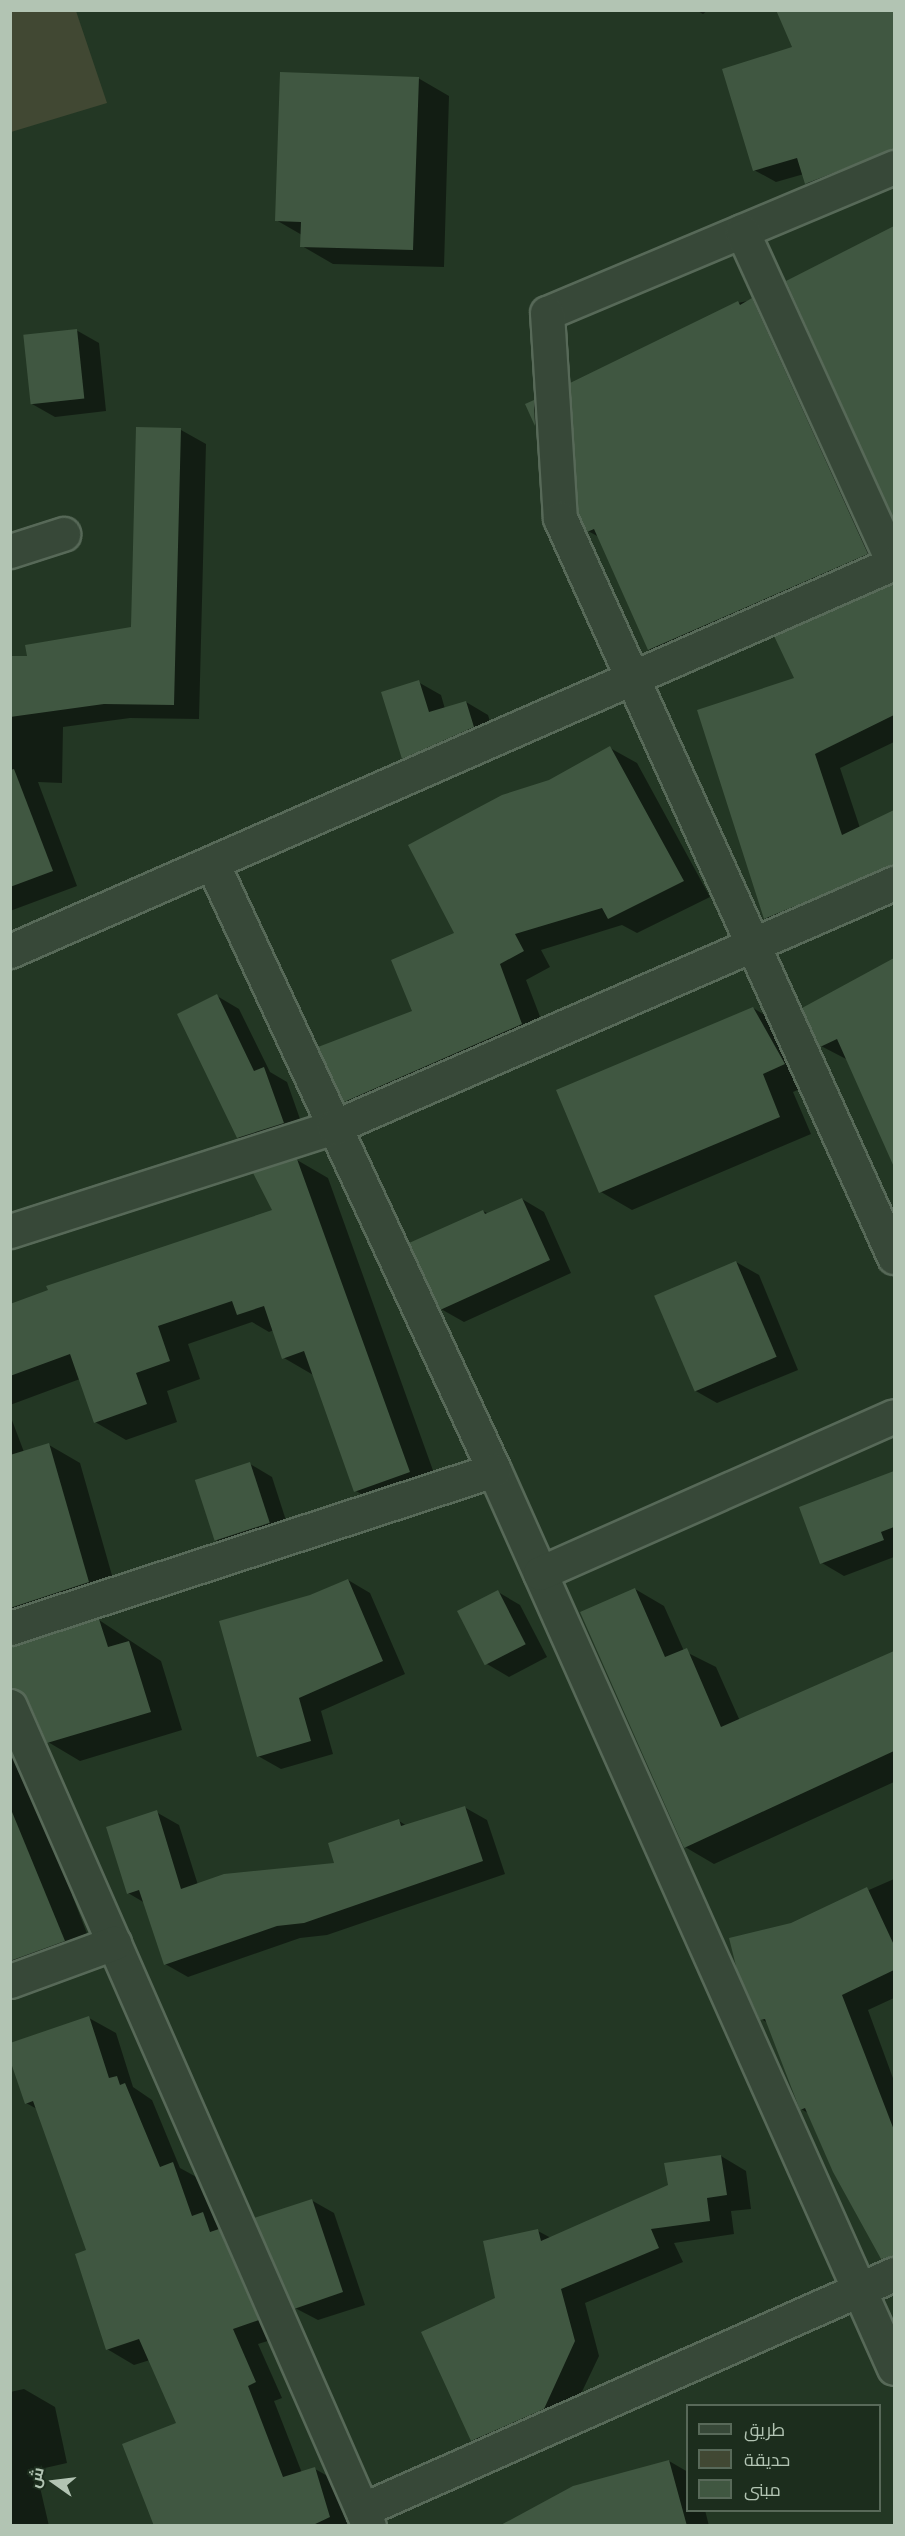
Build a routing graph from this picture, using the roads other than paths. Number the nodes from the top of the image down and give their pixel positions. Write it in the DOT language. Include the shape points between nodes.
graph roads {
  1 [pos="894,167"];
  2 [pos="742,231"];
  3 [pos="63,534"];
  4 [pos="10,551"];
  5 [pos="894,564"];
  6 [pos="633,678"];
  7 [pos="212,863"];
  8 [pos="894,883"];
  9 [pos="752,942"];
  10 [pos="10,951"];
  11 [pos="334,1127"];
  12 [pos="10,1231"];
  13 [pos="894,1257"];
  14 [pos="894,1416"];
  15 [pos="494,1470"];
  16 [pos="540,1573"];
  17 [pos="10,1628"];
  18 [pos="10,1706"];
  19 [pos="114,1943"];
  20 [pos="10,1981"];
  21 [pos="894,2274"];
  22 [pos="860,2290"];
  23 [pos="894,2368"];
  24 [pos="366,2518"];
  1 -- 2 [label="street"];
  2 -- 5 [label="street"];
  2 -- 6 [label="street" via="547,313 560,518"];
  3 -- 4 [label="street"];
  5 -- 6 [label="street"];
  6 -- 7 [label="street"];
  6 -- 9 [label="street"];
  7 -- 10 [label="street"];
  7 -- 11 [label="street"];
  8 -- 9 [label="street"];
  9 -- 11 [label="street"];
  9 -- 13 [label="street"];
  11 -- 12 [label="street"];
  11 -- 15 [label="street"];
  14 -- 16 [label="street"];
  15 -- 16 [label="street"];
  15 -- 17 [label="street"];
  16 -- 22 [label="street"];
  18 -- 19 [label="street"];
  19 -- 20 [label="street"];
  19 -- 24 [label="street"];
  21 -- 22 [label="street"];
  22 -- 23 [label="street"];
  22 -- 24 [label="street"];
}
